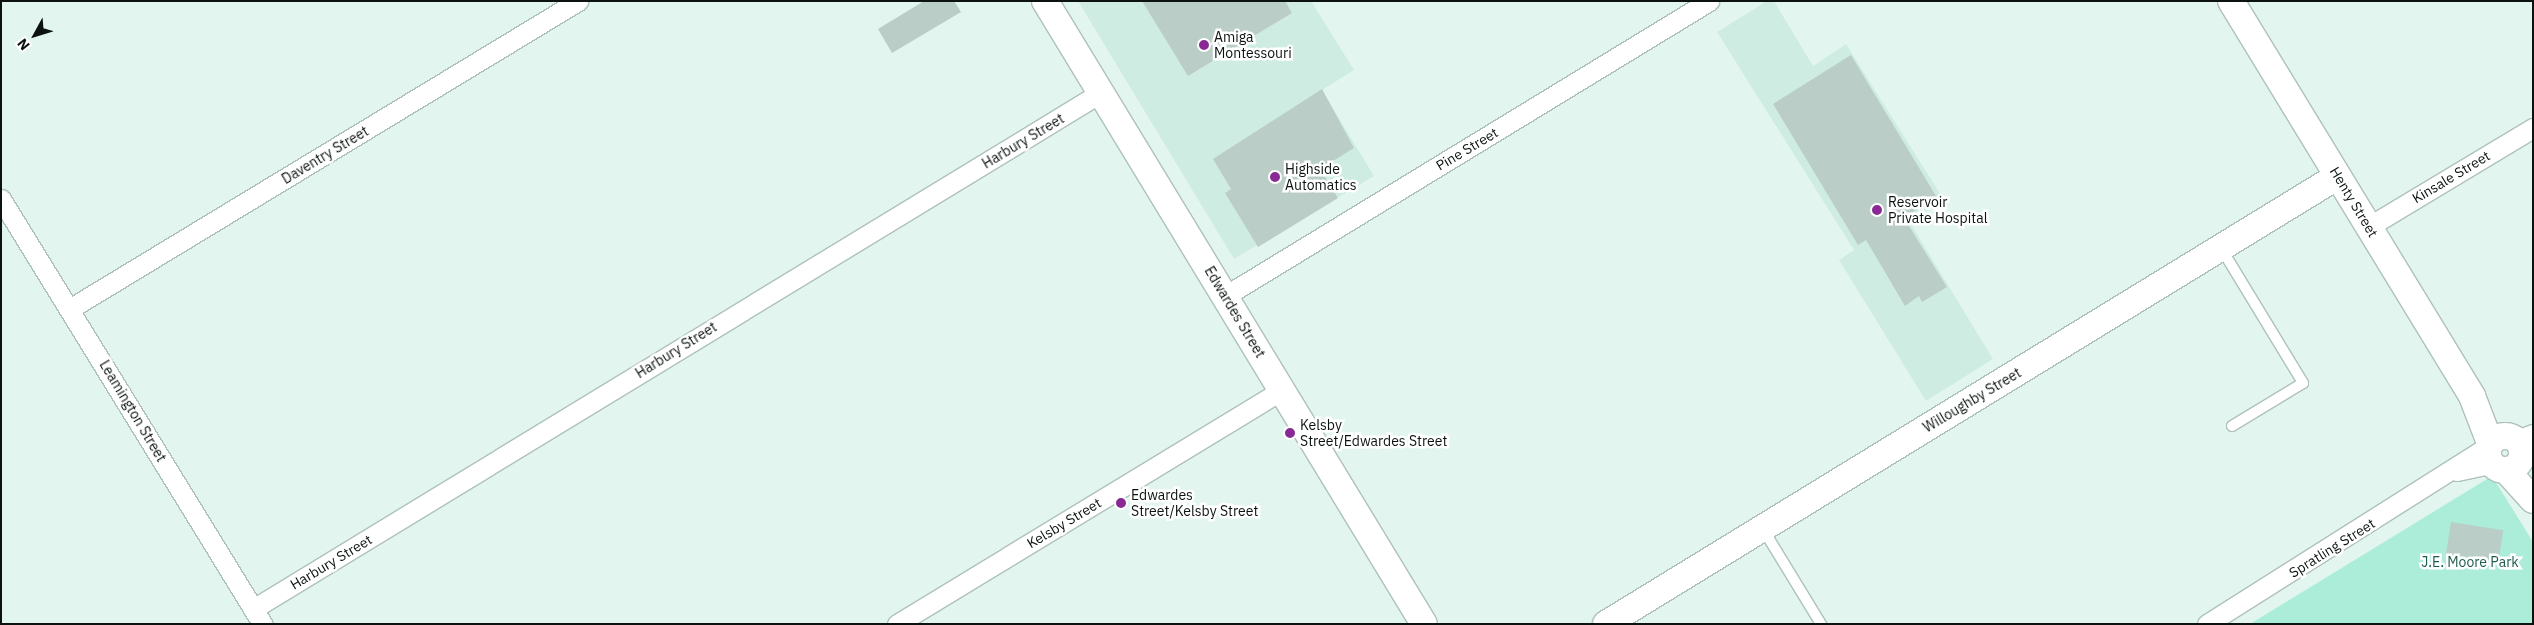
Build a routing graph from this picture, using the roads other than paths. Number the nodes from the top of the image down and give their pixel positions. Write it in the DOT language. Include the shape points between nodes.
graph roads {
  1 [pos="578,1"];
  2 [pos="1045,1"];
  3 [pos="1709,1"];
  4 [pos="2231,1"];
  5 [pos="1100,93"];
  6 [pos="2533,128"];
  7 [pos="2338,176"];
  8 [pos="1,199"];
  9 [pos="2368,227"];
  10 [pos="2222,248"];
  11 [pos="1225,296"];
  12 [pos="71,308"];
  13 [pos="1282,390"];
  14 [pos="2232,426"];
  15 [pos="2511,450"];
  16 [pos="2533,489"];
  17 [pos="2533,500"];
  18 [pos="1762,528"];
  19 [pos="258,616"];
  20 [pos="898,624"];
  21 [pos="1424,624"];
  22 [pos="1606,624"];
  23 [pos="1821,624"];
  24 [pos="2207,624"];
  1 -- 12 [label="street, Daventry Street"];
  2 -- 5 [label="street, Edwardes Street"];
  3 -- 11 [label="street, Pine Street"];
  4 -- 7 [label="street, Henty Street"];
  5 -- 11 [label="street, Edwardes Street"];
  5 -- 19 [label="street, Harbury Street"];
  6 -- 9 [label="street, Kinsale Street"];
  7 -- 9 [label="street, Henty Street"];
  7 -- 10 [label="street, Willoughby Street"];
  8 -- 12 [label="street, Leamington Street"];
  9 -- 15 [label="street, Henty Street" via="2476,403"];
  10 -- 14 [label="lane" via="2303,383"];
  10 -- 18 [label="street, Willoughby Street"];
  11 -- 13 [label="street, Edwardes Street"];
  12 -- 19 [label="street, Leamington Street"];
  13 -- 20 [label="street, Kelsby Street"];
  13 -- 21 [label="street, Edwardes Street"];
  15 -- 16 [label="street, Henty Street"];
  15 -- 17 [label="street, Henty Street"];
  15 -- 24 [label="street, Spratling Street" via="2456,471"];
  18 -- 22 [label="street, Willoughby Street"];
  18 -- 23 [label="lane"];
}
